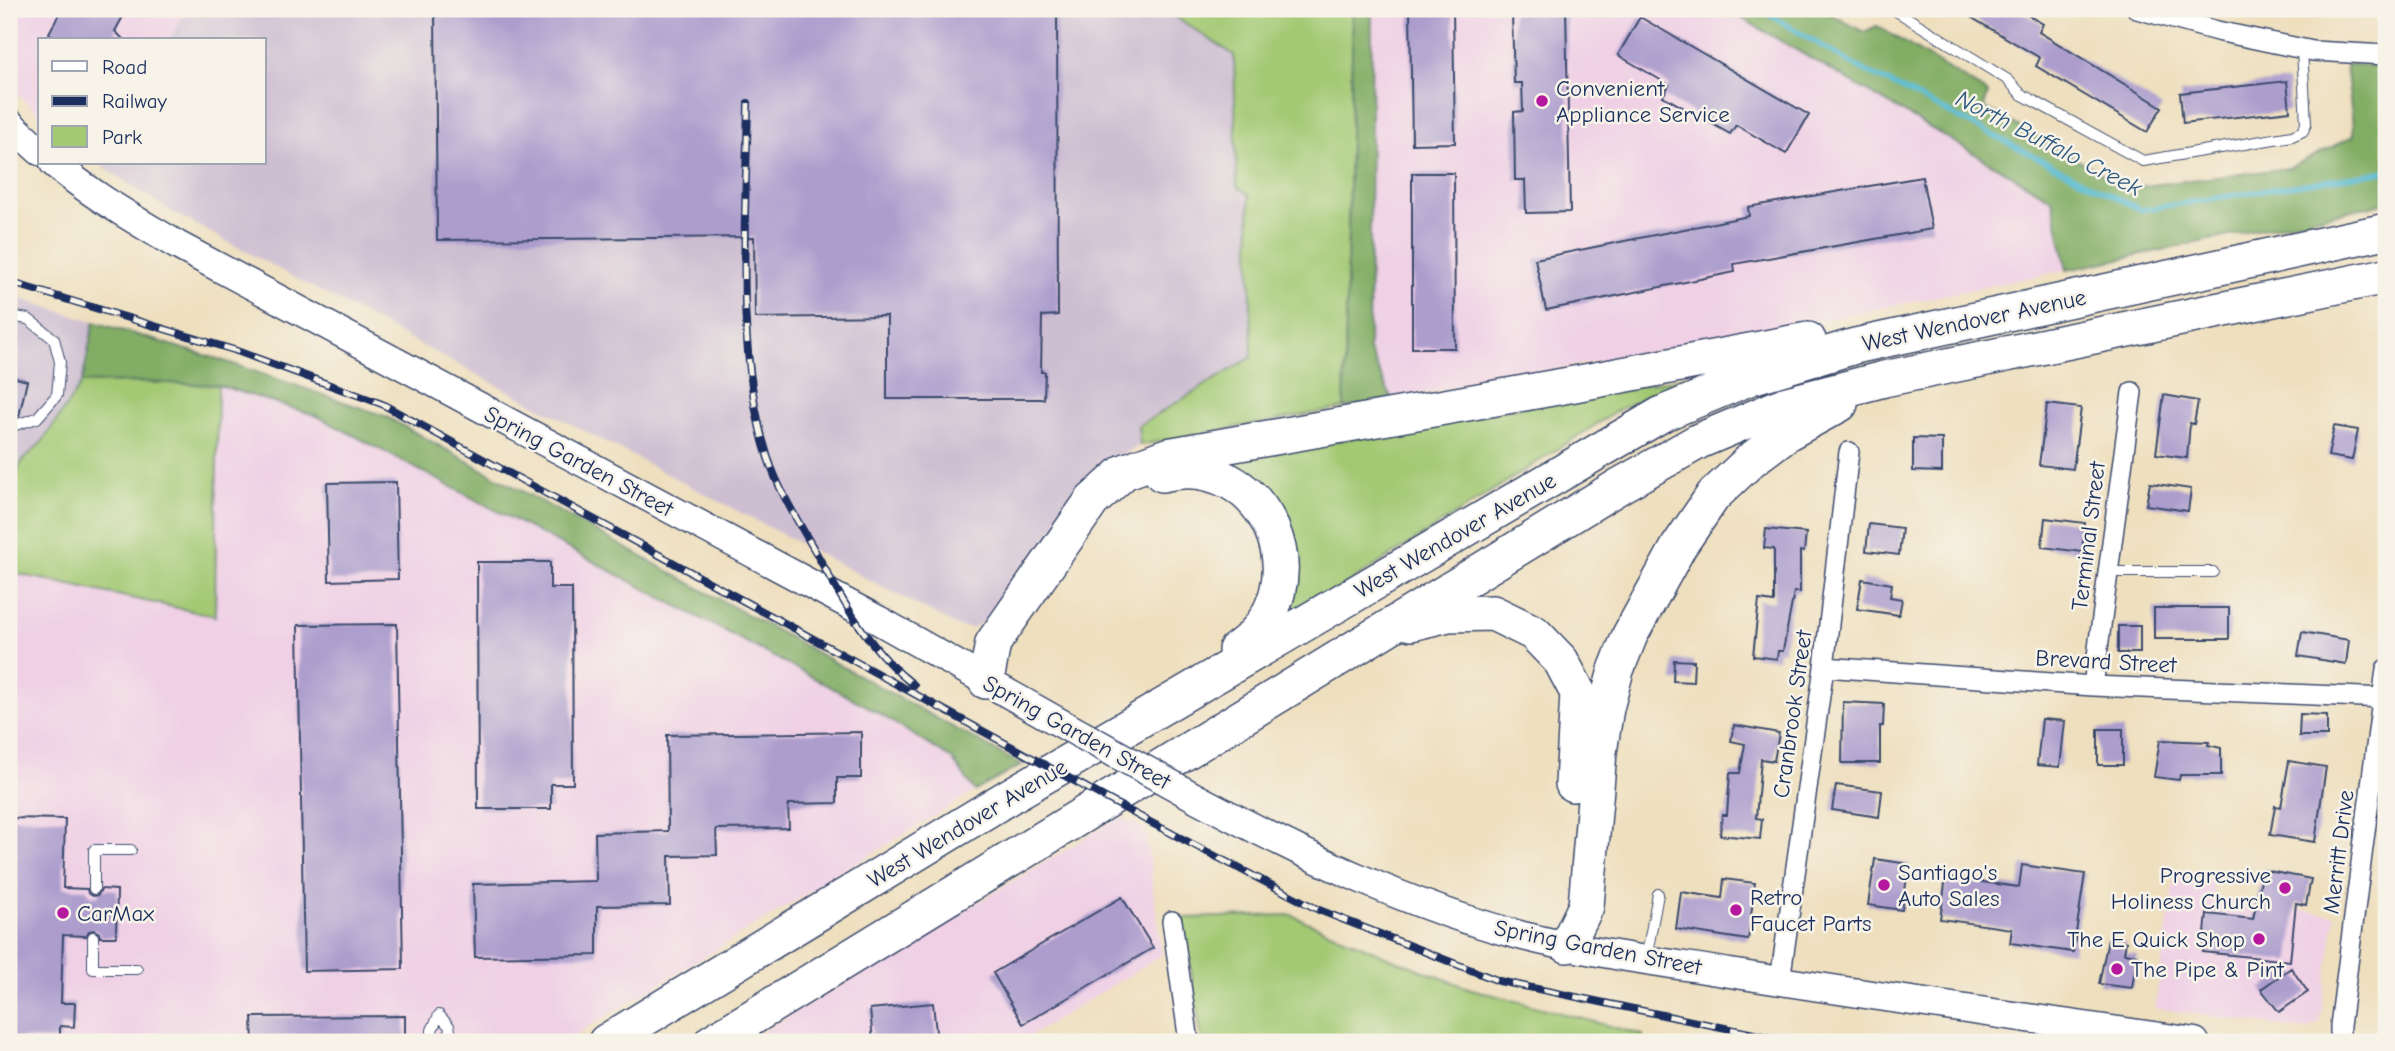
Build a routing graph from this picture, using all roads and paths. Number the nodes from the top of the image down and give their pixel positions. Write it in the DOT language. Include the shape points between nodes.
graph roads {
  1 [pos="1894,9"];
  2 [pos="2137,9"];
  3 [pos="2302,49"];
  4 [pos="2386,55"];
  5 [pos="9,123"];
  6 [pos="38,149"];
  7 [pos="55,164"];
  8 [pos="2386,231"];
  9 [pos="2386,276"];
  10 [pos="9,316"];
  11 [pos="1977,319"];
  12 [pos="1884,379"];
  13 [pos="2132,392"];
  14 [pos="9,427"];
  15 [pos="1849,452"];
  16 [pos="2108,572"];
  17 [pos="2213,572"];
  18 [pos="1388,629"];
  19 [pos="1824,667"];
  20 [pos="2386,669"];
  21 [pos="986,681"];
  22 [pos="2093,686"];
  23 [pos="2384,698"];
  24 [pos="1010,796"];
  25 [pos="131,850"];
  26 [pos="94,889"];
  27 [pos="1658,894"];
  28 [pos="1172,922"];
  29 [pos="93,937"];
  30 [pos="1566,945"];
  31 [pos="1646,959"];
  32 [pos="137,969"];
  33 [pos="1780,981"];
  34 [pos="432,1042"];
  35 [pos="452,1042"];
  36 [pos="606,1042"];
  37 [pos="712,1042"];
  38 [pos="1189,1042"];
  39 [pos="2195,1042"];
  40 [pos="2340,1042"];
  1 -- 3 [label="lane" via="2008,80 2021,94 2143,161 2303,131"];
  2 -- 3 [label="street"];
  3 -- 4 [label="street"];
  5 -- 6 [label="main road"];
  7 -- 21 [label="main road, Spring Garden Street" via="177,244"];
  8 -- 11 [label="highway, West Wendover Avenue"];
  9 -- 12 [label="highway, West Wendover Avenue"];
  10 -- 14 [label="lane" via="28,318 54,339 60,362 57,395 37,418"];
  11 -- 21 [label="highway" via="1902,322 1167,456 1124,472 1092,501 993,643"];
  11 -- 24 [label="highway, West Wendover Avenue" via="1751,377 1662,414"];
  12 -- 18 [label="highway, West Wendover Avenue" via="1784,405 1699,440"];
  12 -- 30 [label="highway" via="1787,433 1751,460 1713,496 1679,546 1616,670 1599,752 1586,906"];
  13 -- 16 [label="street, Terminal Street"];
  15 -- 19 [label="street, Cranbrook Street"];
  16 -- 17 [label="lane"];
  16 -- 22 [label="street, Terminal Street"];
  18 -- 30 [label="highway" via="1448,614 1493,614 1534,633 1561,661 1578,693 1562,913"];
  18 -- 37 [label="highway, West Wendover Avenue"];
  19 -- 22 [label="street, Brevard Street"];
  19 -- 33 [label="street, Cranbrook Street"];
  20 -- 23 [label="street, Merritt Drive"];
  21 -- 24 [label="highway" via="1012,654 1105,514 1135,485 1172,471 1207,473 1237,485 1262,512 1276,539 1281,567 1276,601 1263,625 1228,655"];
  21 -- 30 [label="main road, Spring Garden Street, bridge" via="1325,864 1512,933"];
  22 -- 23 [label="street, Brevard Street"];
  23 -- 40 [label="street, Merritt Drive"];
  24 -- 36 [label="highway, West Wendover Avenue"];
  25 -- 26 [label="lane" via="94,850"];
  27 -- 31 [label="lane"];
  28 -- 38 [label="street"];
  29 -- 32 [label="lane" via="93,969"];
  30 -- 31 [label="main road, Spring Garden Street"];
  31 -- 33 [label="main road, Spring Garden Street"];
  33 -- 39 [label="main road, Spring Garden Street"];
  34 -- 35 [label="lane" via="439,1015 449,1026"];
}
